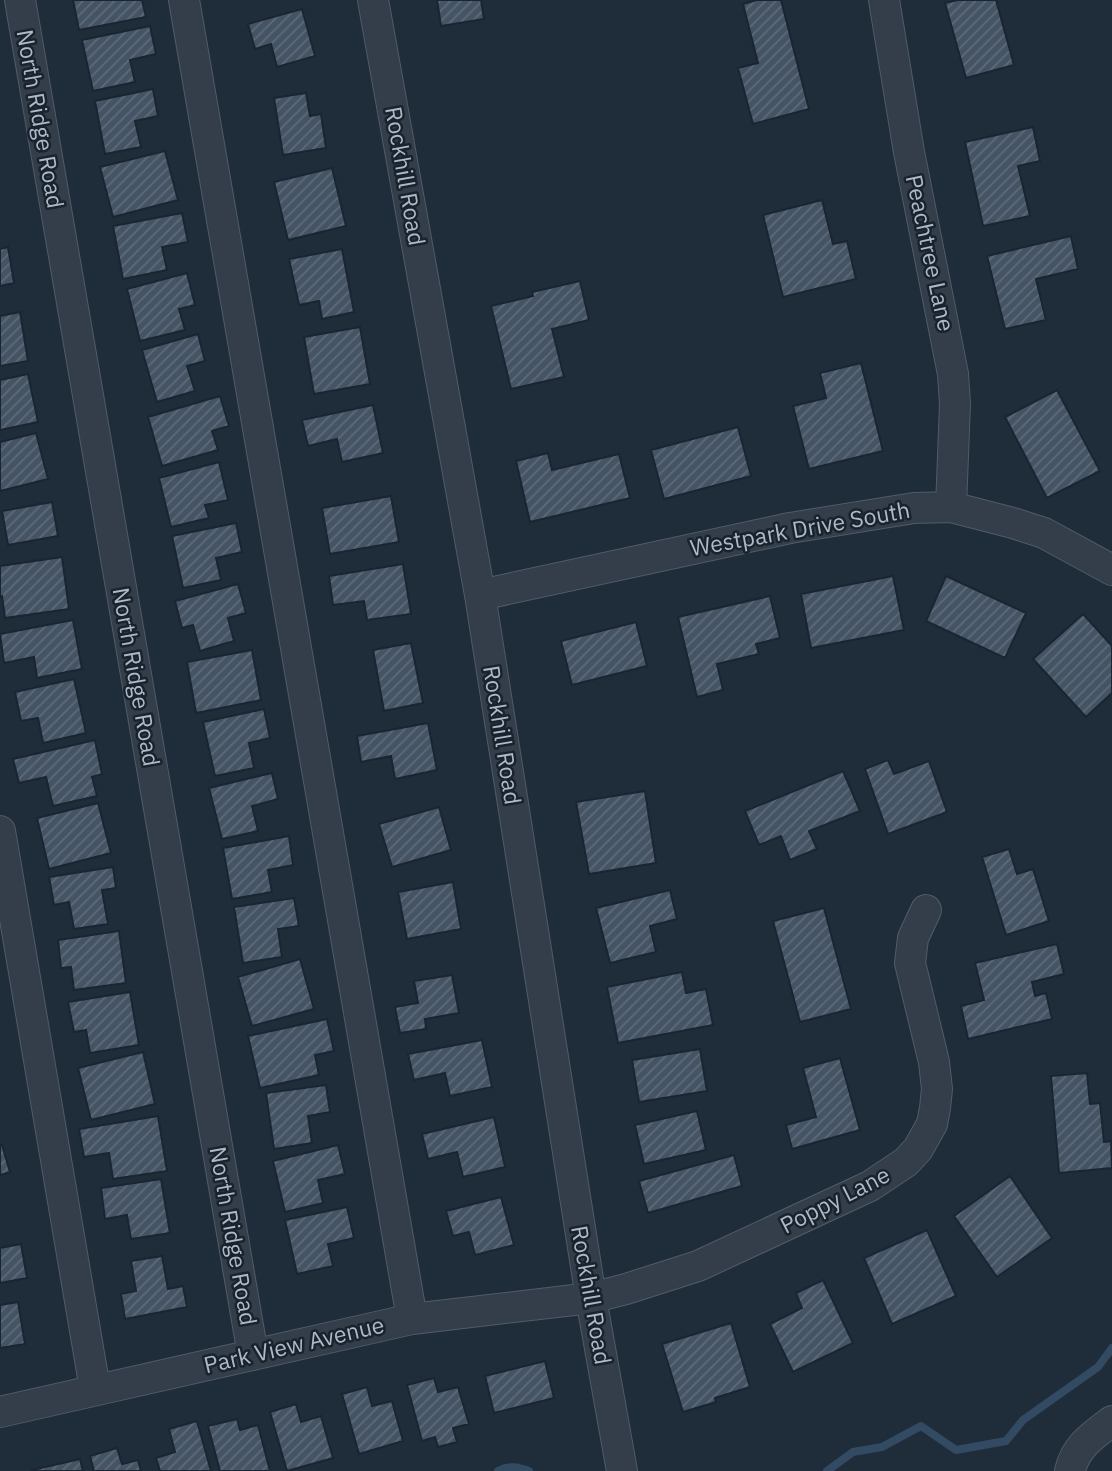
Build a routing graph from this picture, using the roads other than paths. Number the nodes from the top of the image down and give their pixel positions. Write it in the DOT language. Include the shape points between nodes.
graph roads {
  1 [pos="20,0"];
  2 [pos="184,0"];
  3 [pos="373,0"];
  4 [pos="884,0"];
  5 [pos="951,507"];
  6 [pos="1112,570"];
  7 [pos="480,595"];
  8 [pos="0,831"];
  9 [pos="926,910"];
  10 [pos="591,1298"];
  11 [pos="412,1319"];
  12 [pos="253,1355"];
  13 [pos="95,1389"];
  14 [pos="0,1412"];
  15 [pos="1112,1421"];
  16 [pos="621,1465"];
  17 [pos="1070,1471"];
  1 -- 12 [label="street, North Ridge Road"];
  2 -- 11 [label="street"];
  3 -- 7 [label="street, Rockhill Road"];
  4 -- 5 [label="street, Peachtree Lane" via="953,374"];
  5 -- 6 [label="street, Westpark Drive South" via="1044,533"];
  5 -- 7 [label="street, Westpark Drive South" via="914,508 790,527"];
  7 -- 10 [label="street, Rockhill Road"];
  8 -- 13 [label="street"];
  9 -- 10 [label="street, Poppy Lane" via="913,938 910,963 937,1089 932,1124 918,1149 870,1186 727,1254 668,1277"];
  10 -- 11 [label="street, Park View Avenue"];
  10 -- 16 [label="street, Rockhill Road"];
  11 -- 12 [label="street, Park View Avenue"];
  12 -- 13 [label="street, Park View Avenue"];
  13 -- 14 [label="street, Park View Avenue"];
  15 -- 17 [label="street" via="1088,1438"];
}
